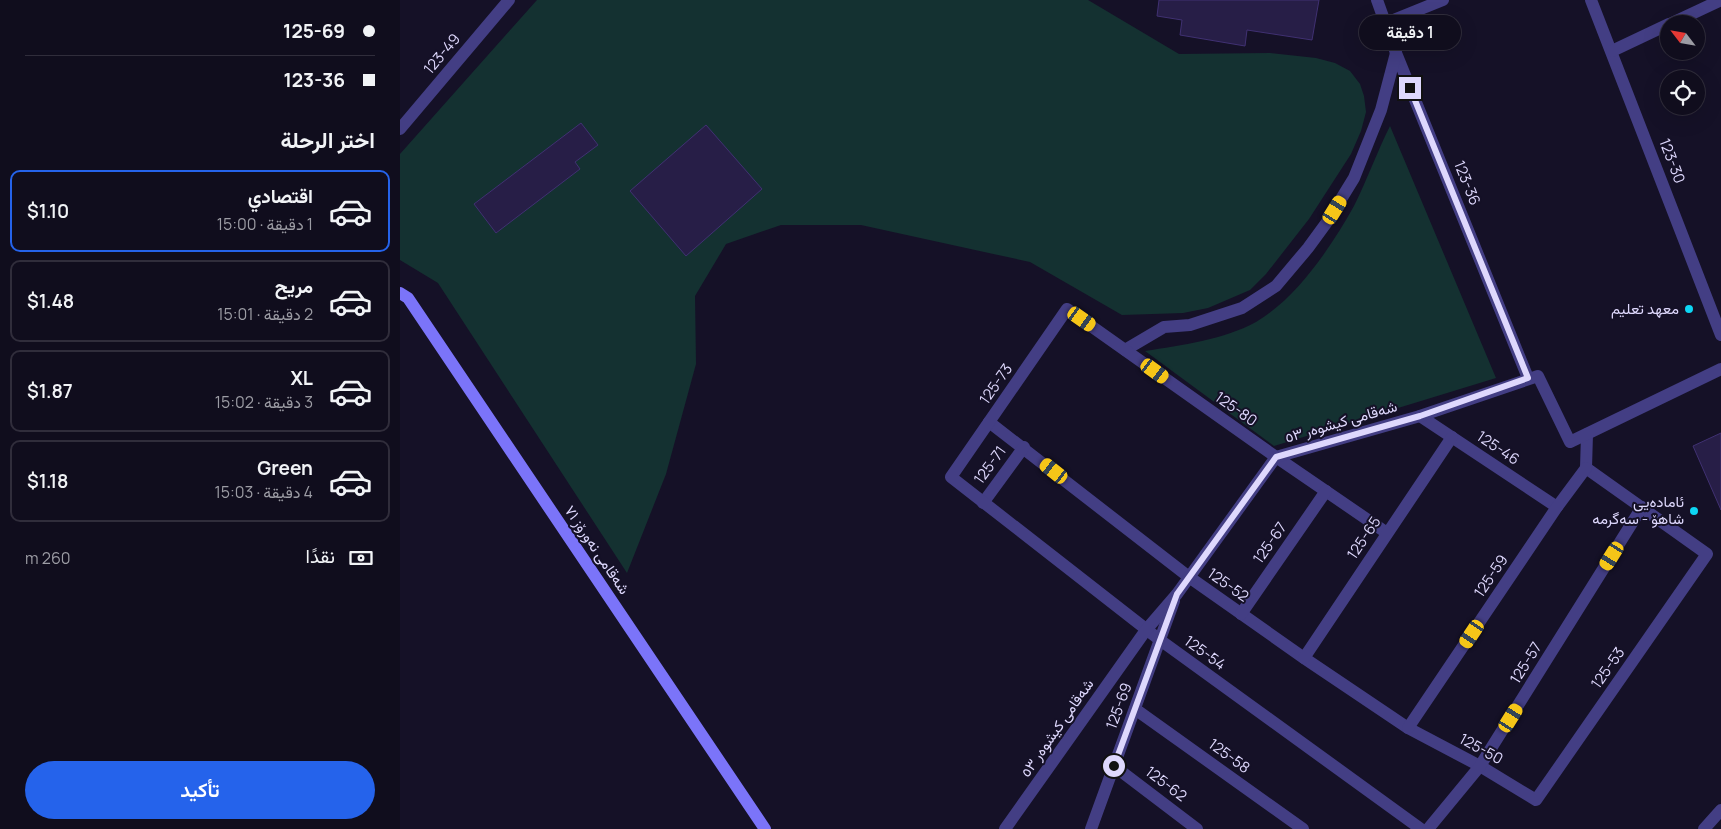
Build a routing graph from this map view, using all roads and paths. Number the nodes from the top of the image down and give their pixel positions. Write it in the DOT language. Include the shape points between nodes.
graph roads {
  1 [pos="508,0"];
  2 [pos="1377,0"];
  3 [pos="1443,0"];
  4 [pos="1591,0"];
  5 [pos="1721,0"];
  6 [pos="1689,15"];
  7 [pos="1386,23"];
  8 [pos="1660,29"];
  9 [pos="1612,51"];
  10 [pos="1396,53"];
  11 [pos="400,129"];
  12 [pos="400,292"];
  13 [pos="1067,309"];
  14 [pos="1721,335"];
  15 [pos="1125,350"];
  16 [pos="1721,369"];
  17 [pos="1528,378"];
  18 [pos="1420,416"];
  19 [pos="989,422"];
  20 [pos="1587,434"];
  21 [pos="1452,437"];
  22 [pos="1024,448"];
  23 [pos="1276,457"];
  24 [pos="1586,468"];
  25 [pos="951,477"];
  26 [pos="1326,491"];
  27 [pos="983,503"];
  28 [pos="1557,507"];
  29 [pos="1642,507"];
  30 [pos="1387,533"];
  31 [pos="1189,577"];
  32 [pos="1177,594"];
  33 [pos="1241,614"];
  34 [pos="1146,630"];
  35 [pos="1160,640"];
  36 [pos="1304,658"];
  37 [pos="1135,709"];
  38 [pos="1408,728"];
  39 [pos="1114,766"];
  40 [pos="1480,766"];
  41 [pos="1536,800"];
  42 [pos="1721,810"];
  43 [pos="765,829"];
  44 [pos="1005,829"];
  45 [pos="1092,829"];
  46 [pos="1197,829"];
  47 [pos="1303,829"];
  48 [pos="1421,829"];
  49 [pos="1428,829"];
  50 [pos="1704,829"];
  1 -- 11 [label="street, 123-49"];
  2 -- 7 [label="street, 123-36"];
  3 -- 7 [label="street"];
  4 -- 9 [label="street, 123-30"];
  5 -- 6 [label="street"];
  7 -- 10 [label="street, 123-36"];
  8 -- 9 [label="street"];
  9 -- 14 [label="street, 123-30"];
  10 -- 15 [label="street" via="1381,110 1354,178 1327,222 1276,286 1242,308 1190,325 1164,327"];
  10 -- 17 [label="street, 123-36"];
  12 -- 43 [label="street, شەقامی نەورۆز ٧١" via="414,306"];
  13 -- 15 [label="street, 125-80"];
  13 -- 19 [label="street, 125-73"];
  15 -- 23 [label="street, 125-80"];
  16 -- 20 [label="street"];
  17 -- 18 [label="street, شەقامی کیشوەر ٥٣"];
  17 -- 20 [label="street" via="1538,376 1570,442"];
  18 -- 21 [label="street, 125-46"];
  18 -- 23 [label="street, شەقامی کیشوەر ٥٣"];
  19 -- 22 [label="street, 125-52"];
  19 -- 25 [label="street, 125-73"];
  20 -- 24 [label="street"];
  21 -- 28 [label="street, 125-46"];
  21 -- 30 [label="street, 125-65"];
  22 -- 27 [label="street, 125-71"];
  22 -- 31 [label="street, 125-52"];
  23 -- 26 [label="street, 125-80"];
  23 -- 31 [label="street, شەقامی کیشوەر ٥٣"];
  24 -- 28 [label="street, 125-59"];
  24 -- 29 [label="street"];
  25 -- 27 [label="street, 125-54"];
  26 -- 30 [label="street, 125-80"];
  26 -- 33 [label="street, 125-67"];
  27 -- 34 [label="street, 125-54"];
  28 -- 38 [label="street, 125-59"];
  29 -- 40 [label="street, 125-57"];
  29 -- 41 [label="street, 125-53" via="1707,554"];
  30 -- 36 [label="street, 125-65"];
  31 -- 32 [label="street, شەقامی کیشوەر ٥٣"];
  31 -- 33 [label="street, 125-52"];
  32 -- 34 [label="street, شەقامی کیشوەر ٥٣"];
  32 -- 35 [label="street, 125-69"];
  33 -- 36 [label="street, 125-52"];
  34 -- 35 [label="street, 125-54"];
  34 -- 44 [label="street, شەقامی کیشوەر ٥٣"];
  35 -- 37 [label="street, 125-69"];
  35 -- 48 [label="street, 125-54"];
  36 -- 38 [label="street, 125-52"];
  37 -- 39 [label="street, 125-69"];
  37 -- 47 [label="street, 125-58"];
  38 -- 40 [label="street, 125-50"];
  39 -- 45 [label="street, 125-69"];
  39 -- 46 [label="street, 125-62"];
  40 -- 41 [label="street, 125-50"];
  40 -- 49 [label="street, 125-57"];
  42 -- 50 [label="street"];
}
